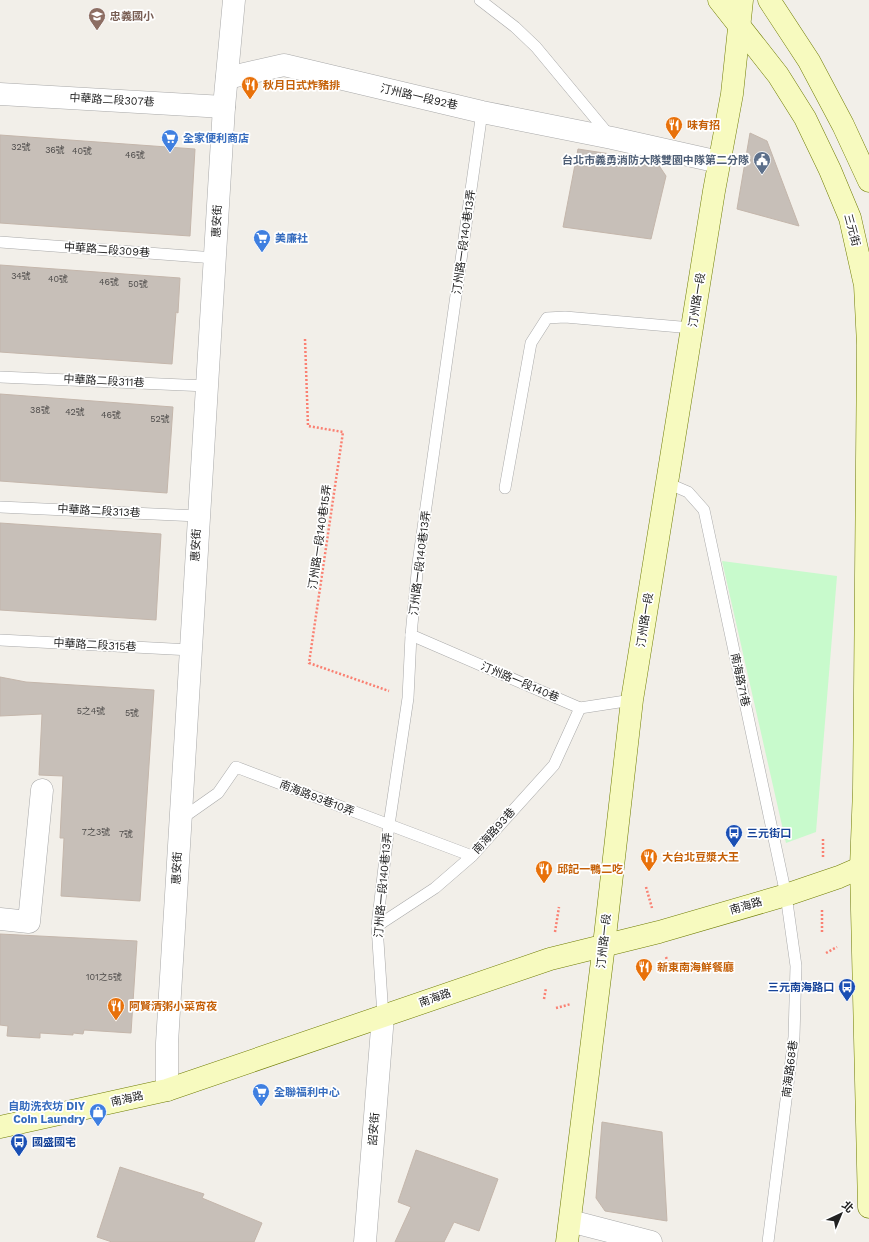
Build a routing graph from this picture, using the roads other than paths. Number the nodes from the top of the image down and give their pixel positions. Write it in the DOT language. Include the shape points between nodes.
graph roads {
  1 [pos="234,0"];
  2 [pos="480,0"];
  3 [pos="719,0"];
  4 [pos="742,0"];
  5 [pos="769,0"];
  6 [pos="739,25"];
  7 [pos="227,78"];
  8 [pos="0,94"];
  9 [pos="224,107"];
  10 [pos="482,112"];
  11 [pos="612,138"];
  12 [pos="719,162"];
  13 [pos="869,182"];
  14 [pos="0,242"];
  15 [pos="215,258"];
  16 [pos="692,328"];
  17 [pos="0,376"];
  18 [pos="207,386"];
  19 [pos="667,483"];
  20 [pos="505,488"];
  21 [pos="0,507"];
  22 [pos="198,516"];
  23 [pos="411,635"];
  24 [pos="0,640"];
  25 [pos="191,650"];
  26 [pos="632,700"];
  27 [pos="580,708"];
  28 [pos="42,790"];
  29 [pos="180,819"];
  30 [pos="389,825"];
  31 [pos="472,856"];
  32 [pos="865,866"];
  33 [pos="786,895"];
  34 [pos="0,919"];
  35 [pos="377,926"];
  36 [pos="604,945"];
  37 [pos="383,1016"];
  38 [pos="167,1090"];
  39 [pos="0,1127"];
  40 [pos="869,1207"];
  41 [pos="570,1221"];
  42 [pos="365,1242"];
  43 [pos="567,1242"];
  44 [pos="651,1242"];
  45 [pos="768,1242"];
  1 -- 7 [label="street, 惠安街"];
  2 -- 11 [label="lane" via="515,27 536,48"];
  3 -- 6 [label="street, 三元街"];
  4 -- 6 [label="street, 汀州路一段"];
  5 -- 13 [label="street" via="809,61 843,125"];
  6 -- 12 [label="street, 汀州路一段" via="732,94"];
  6 -- 32 [label="street, 三元街" via="778,76 805,118 850,218 864,285 868,345"];
  7 -- 9 [label="street, 惠安街"];
  7 -- 10 [label="street, 汀州路一段92巷" via="284,65"];
  8 -- 9 [label="street, 中華路二段307巷"];
  9 -- 15 [label="street, 惠安街"];
  10 -- 11 [label="street, 汀州路一段92巷"];
  10 -- 23 [label="lane, 汀州路一段140巷13弄" via="418,563"];
  11 -- 12 [label="street, 汀州路一段92巷"];
  12 -- 16 [label="street, 汀州路一段"];
  14 -- 15 [label="lane, 中華路二段309巷"];
  15 -- 18 [label="street, 惠安街"];
  16 -- 19 [label="street, 汀州路一段"];
  16 -- 20 [label="lane" via="565,317 547,318 531,343"];
  17 -- 18 [label="lane, 中華路二段311巷"];
  18 -- 22 [label="street, 惠安街"];
  19 -- 26 [label="street, 汀州路一段"];
  19 -- 33 [label="lane, 南海路71巷" via="688,492 704,510"];
  21 -- 22 [label="lane, 中華路二段313巷"];
  22 -- 25 [label="street, 惠安街"];
  23 -- 27 [label="lane, 汀州路一段140巷"];
  23 -- 30 [label="lane, 汀州路一段140巷13弄" via="408,698"];
  24 -- 25 [label="lane, 中華路二段315巷"];
  25 -- 29 [label="street, 惠安街"];
  26 -- 27 [label="lane"];
  26 -- 36 [label="street, 汀州路一段"];
  27 -- 31 [label="lane, 南海路93巷" via="554,765"];
  28 -- 34 [label="street" via="29,922"];
  29 -- 30 [label="lane, 南海路93巷10弄" via="218,793 236,767"];
  29 -- 38 [label="street, 惠安街" via="167,1043"];
  30 -- 31 [label="lane, 南海路93巷10弄"];
  30 -- 35 [label="lane, 汀州路一段140巷13弄"];
  31 -- 35 [label="lane, 南海路93巷" via="435,888"];
  32 -- 33 [label="street, 南海路"];
  32 -- 40 [label="street, 三元街"];
  33 -- 36 [label="street, 南海路" via="659,932"];
  33 -- 45 [label="lane, 南海路68巷" via="796,966 794,1037"];
  35 -- 37 [label="lane, 汀州路一段140巷13弄"];
  36 -- 37 [label="street, 南海路" via="550,959"];
  36 -- 41 [label="street, 汀州路一段"];
  37 -- 38 [label="street, 南海路"];
  37 -- 42 [label="street, 詔安街"];
  38 -- 39 [label="street, 南海路"];
  41 -- 43 [label="street, 汀州路一段"];
  41 -- 44 [label="street"];
}
